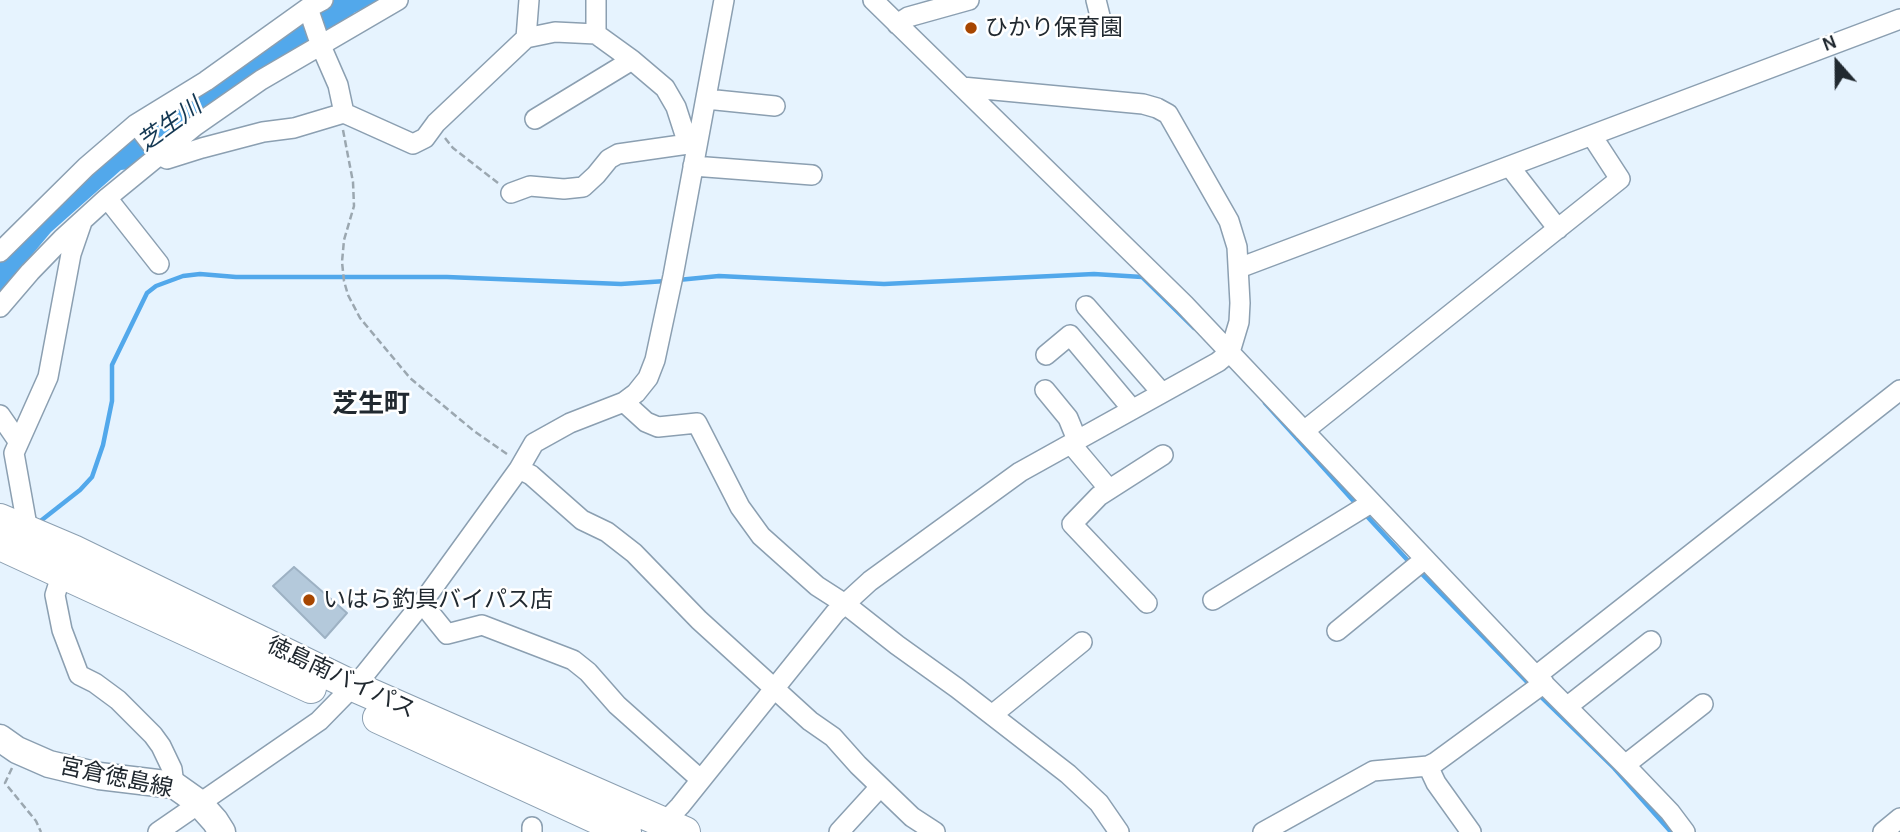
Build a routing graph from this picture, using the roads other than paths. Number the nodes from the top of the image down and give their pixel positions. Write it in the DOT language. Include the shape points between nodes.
graph roads {
  1 [pos="398,0"];
  2 [pos="529,0"];
  3 [pos="596,0"];
  4 [pos="724,0"];
  5 [pos="873,0"];
  6 [pos="969,0"];
  7 [pos="313,7"];
  8 [pos="1900,19"];
  9 [pos="897,24"];
  10 [pos="596,34"];
  11 [pos="526,38"];
  12 [pos="320,44"];
  13 [pos="632,60"];
  14 [pos="962,86"];
  15 [pos="706,99"];
  16 [pos="775,106"];
  17 [pos="344,113"];
  18 [pos="535,119"];
  19 [pos="138,127"];
  20 [pos="1592,136"];
  21 [pos="692,144"];
  22 [pos="158,152"];
  23 [pos="694,166"];
  24 [pos="1510,167"];
  25 [pos="812,175"];
  26 [pos="511,193"];
  27 [pos="107,198"];
  28 [pos="83,220"];
  29 [pos="1558,229"];
  30 [pos="0,251"];
  31 [pos="159,264"];
  32 [pos="1240,268"];
  33 [pos="1086,306"];
  34 [pos="0,307"];
  35 [pos="1046,355"];
  36 [pos="1224,357"];
  37 [pos="1045,390"];
  38 [pos="1900,390"];
  39 [pos="1162,393"];
  40 [pos="624,402"];
  41 [pos="1132,410"];
  42 [pos="0,415"];
  43 [pos="1304,431"];
  44 [pos="18,441"];
  45 [pos="1074,442"];
  46 [pos="1163,455"];
  47 [pos="521,466"];
  48 [pos="1109,489"];
  49 [pos="1364,507"];
  50 [pos="7,531"];
  51 [pos="1419,565"];
  52 [pos="62,573"];
  53 [pos="1213,600"];
  54 [pos="422,603"];
  55 [pos="1147,603"];
  56 [pos="845,604"];
  57 [pos="1337,631"];
  58 [pos="1651,640"];
  59 [pos="1082,642"];
  60 [pos="1538,685"];
  61 [pos="774,689"];
  62 [pos="346,693"];
  63 [pos="1703,704"];
  64 [pos="1568,706"];
  65 [pos="992,715"];
  66 [pos="10,745"];
  67 [pos="1625,765"];
  68 [pos="1428,766"];
  69 [pos="700,779"];
  70 [pos="174,785"];
  71 [pos="880,787"];
  72 [pos="198,802"];
  73 [pos="1900,818"];
  74 [pos="668,829"];
  75 [pos="158,832"];
  76 [pos="222,832"];
  77 [pos="626,832"];
  78 [pos="839,832"];
  79 [pos="935,832"];
  80 [pos="1119,832"];
  81 [pos="1263,832"];
  82 [pos="1471,832"];
  83 [pos="1685,832"];
  84 [pos="1883,832"];
  1 -- 12 [label="street"];
  2 -- 11 [label="street"];
  3 -- 10 [label="street"];
  4 -- 15 [label="street"];
  5 -- 9 [label="street"];
  6 -- 9 [label="street"];
  7 -- 12 [label="street"];
  7 -- 19 [label="street"];
  8 -- 20 [label="street"];
  9 -- 14 [label="street"];
  10 -- 11 [label="street" via="555,32"];
  10 -- 13 [label="street"];
  11 -- 17 [label="street" via="425,138 413,144"];
  12 -- 17 [label="street" via="338,85"];
  12 -- 22 [label="street"];
  13 -- 18 [label="street"];
  13 -- 21 [label="street" via="665,88"];
  14 -- 32 [label="street" via="1143,104 1168,114 1228,221"];
  14 -- 36 [label="street"];
  15 -- 16 [label="street"];
  15 -- 21 [label="street"];
  17 -- 22 [label="street" via="167,159"];
  19 -- 22 [label="street"];
  19 -- 30 [label="street"];
  20 -- 24 [label="street"];
  20 -- 29 [label="street" via="1620,179"];
  21 -- 23 [label="street"];
  21 -- 26 [label="street" via="618,154 583,187 530,186"];
  22 -- 27 [label="street"];
  23 -- 25 [label="street"];
  23 -- 40 [label="street" via="651,369 636,393"];
  24 -- 29 [label="street"];
  24 -- 32 [label="street"];
  27 -- 28 [label="street"];
  27 -- 31 [label="street"];
  28 -- 34 [label="street"];
  28 -- 44 [label="street" via="71,254 48,377"];
  29 -- 43 [label="street"];
  32 -- 36 [label="street" via="1238,322"];
  33 -- 39 [label="street"];
  35 -- 41 [label="street" via="1070,335"];
  36 -- 39 [label="street"];
  36 -- 43 [label="street"];
  37 -- 45 [label="street" via="1068,418"];
  38 -- 60 [label="street"];
  39 -- 41 [label="street"];
  40 -- 47 [label="street" via="534,443"];
  40 -- 56 [label="street" via="658,428 697,423 740,507 761,536 817,586"];
  41 -- 45 [label="street"];
  42 -- 44 [label="street"];
  43 -- 49 [label="street"];
  44 -- 50 [label="street" via="14,453 26,520"];
  45 -- 48 [label="street"];
  45 -- 56 [label="street" via="1020,472"];
  46 -- 48 [label="street"];
  47 -- 54 [label="street"];
  47 -- 61 [label="street" via="582,520 634,553"];
  48 -- 55 [label="street" via="1072,524"];
  49 -- 51 [label="street"];
  49 -- 53 [label="street"];
  50 -- 52 [label="highway, 徳島南バイパス"];
  50 -- 62 [label="highway, 徳島南バイパス" via="73,550"];
  51 -- 57 [label="street"];
  51 -- 60 [label="street"];
  52 -- 62 [label="highway, 徳島南バイパス"];
  52 -- 70 [label="street" via="55,595 79,675 118,700 153,735 172,769"];
  54 -- 62 [label="street"];
  54 -- 69 [label="street" via="447,634 482,625 573,660"];
  56 -- 61 [label="street"];
  56 -- 65 [label="street"];
  58 -- 64 [label="street"];
  59 -- 65 [label="street"];
  60 -- 64 [label="street"];
  60 -- 68 [label="street"];
  61 -- 69 [label="street"];
  61 -- 71 [label="street" via="833,737"];
  62 -- 72 [label="street" via="319,721"];
  62 -- 74 [label="highway, 徳島南バイパス"];
  62 -- 77 [label="highway, 徳島南バイパス"];
  63 -- 67 [label="street"];
  64 -- 67 [label="street"];
  65 -- 80 [label="street" via="1084,789"];
  66 -- 70 [label="main road, 宮倉徳島線" via="49,764 99,776"];
  67 -- 83 [label="street"];
  68 -- 81 [label="street" via="1373,771"];
  68 -- 82 [label="street"];
  69 -- 74 [label="street"];
  70 -- 72 [label="main road, 宮倉徳島線"];
  71 -- 78 [label="street"];
  71 -- 79 [label="street"];
  72 -- 75 [label="street"];
  72 -- 76 [label="main road, 宮倉徳島線"];
  73 -- 84 [label="street"];
}
